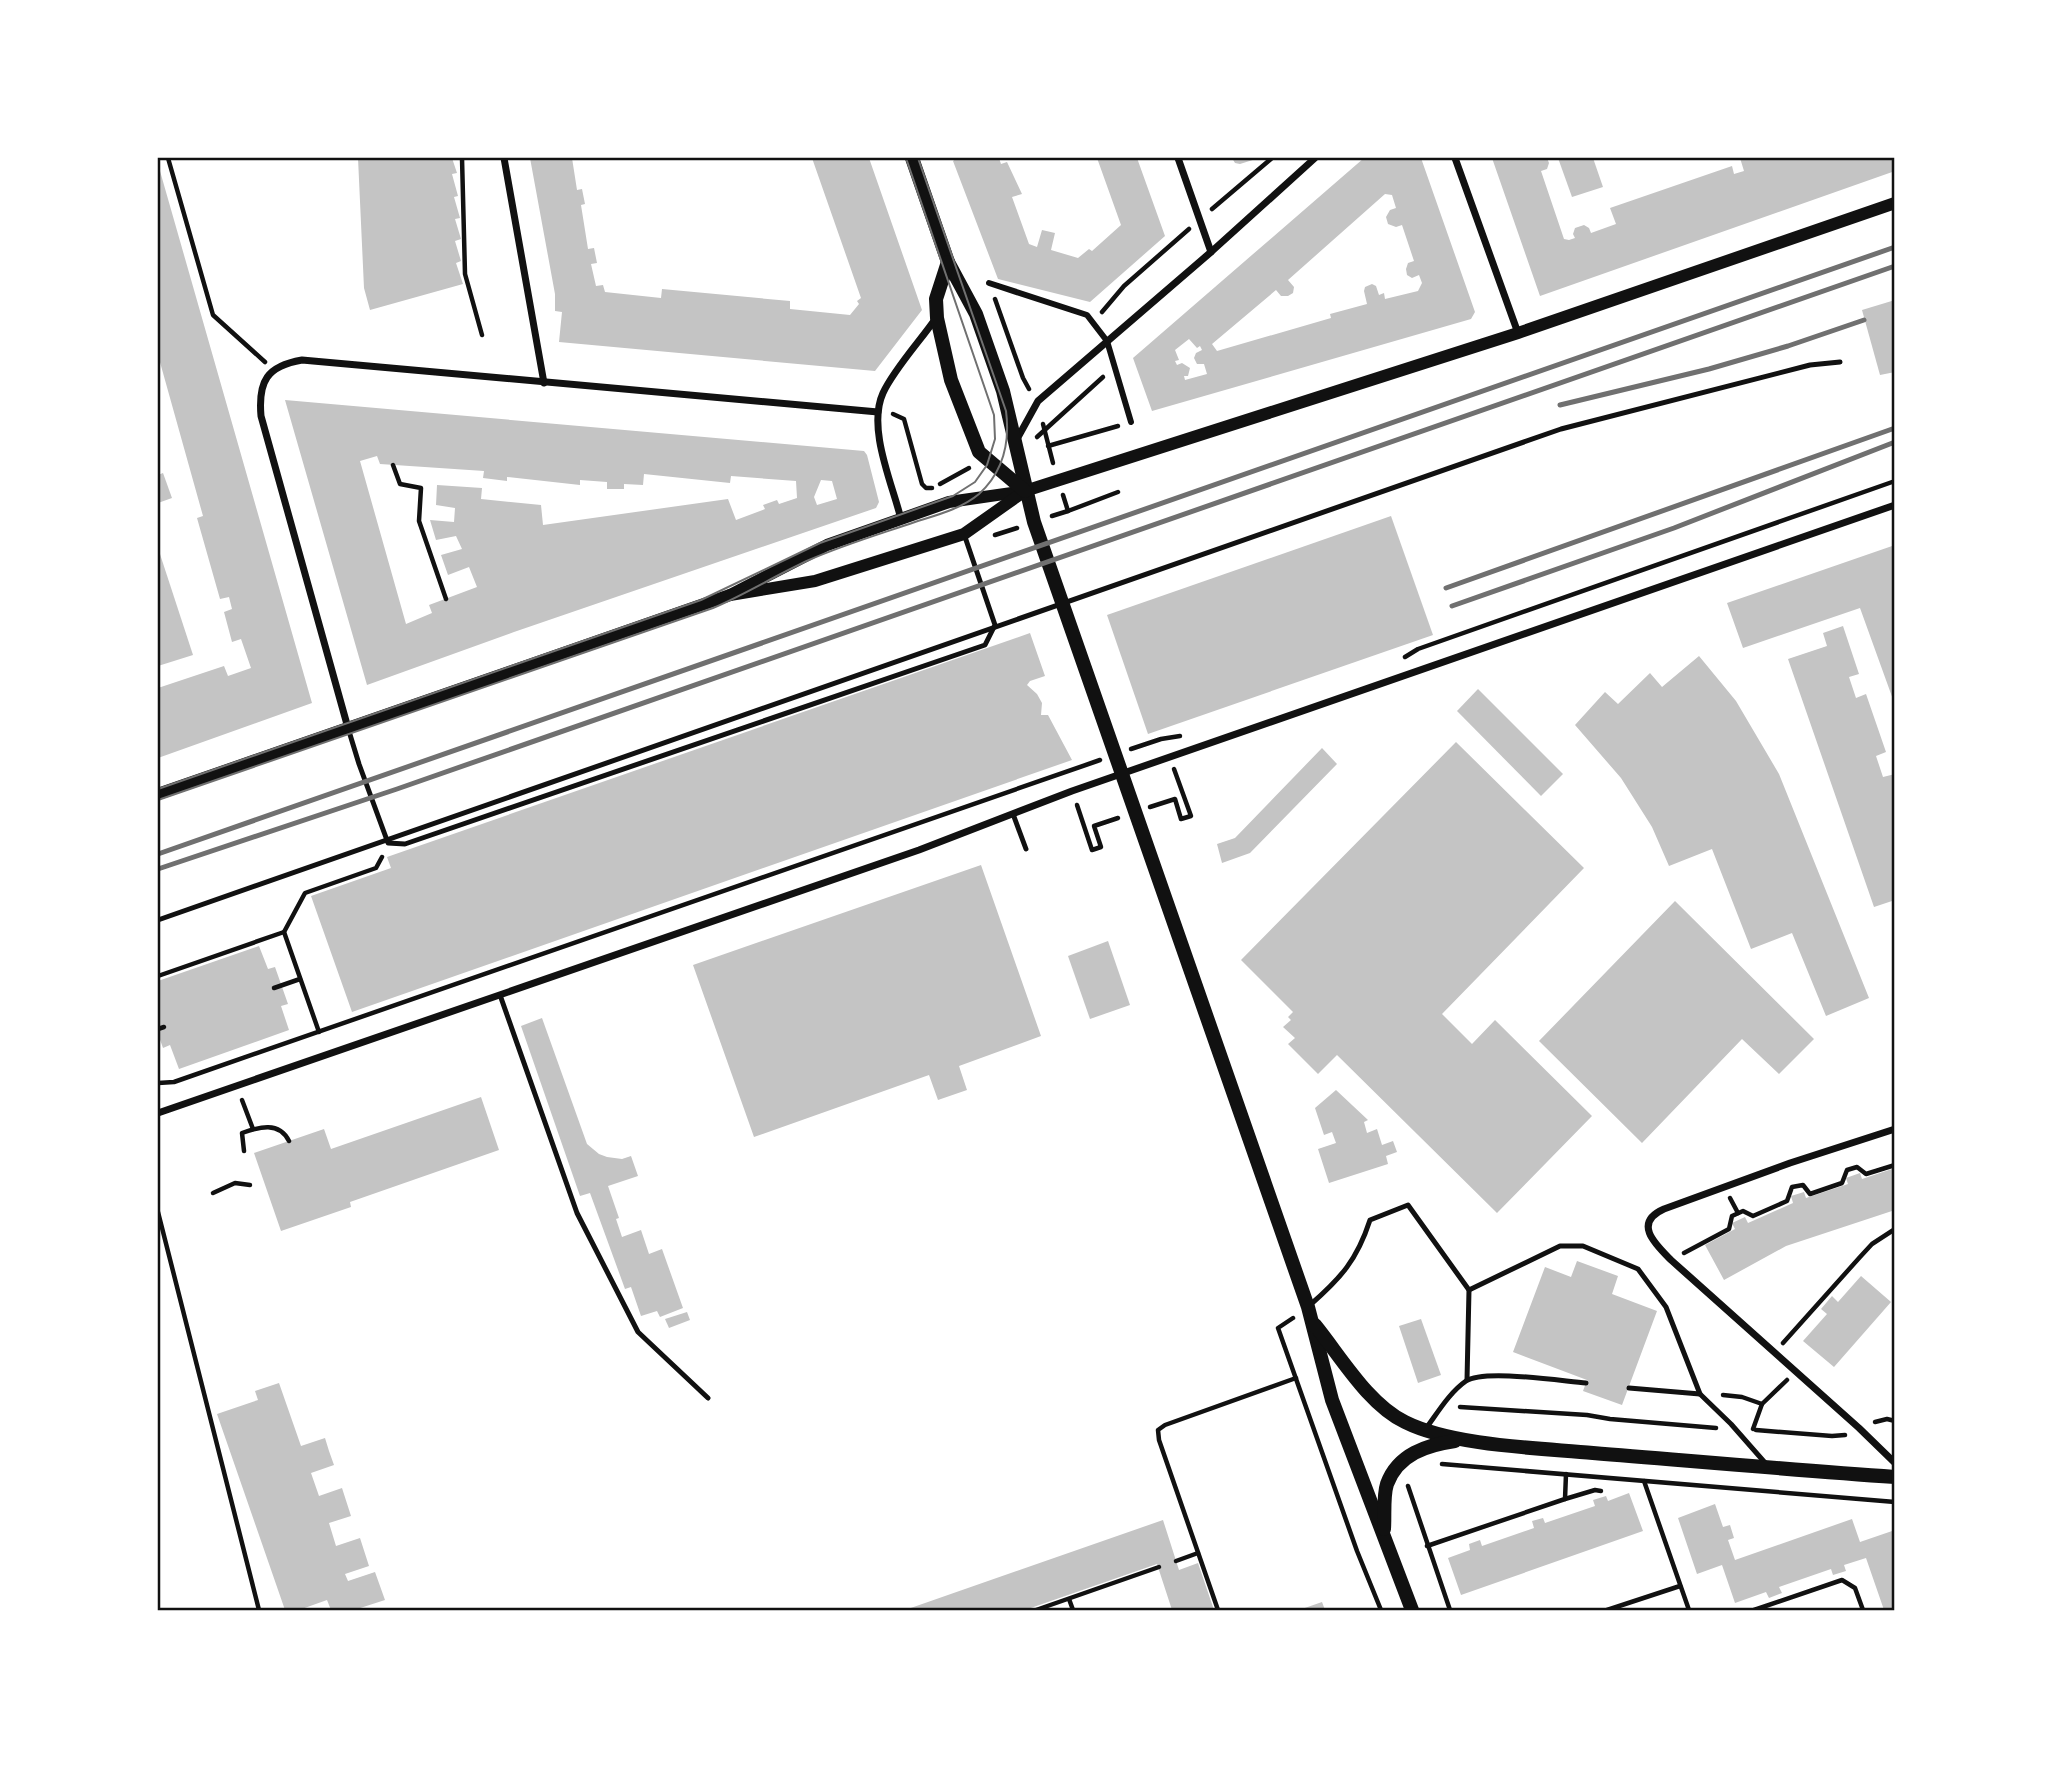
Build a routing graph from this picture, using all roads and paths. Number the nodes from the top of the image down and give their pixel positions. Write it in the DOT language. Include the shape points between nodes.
graph roads {
  1 [pos="168,158"];
  2 [pos="461,158"];
  3 [pos="504,158"];
  4 [pos="912,158"];
  5 [pos="1178,158"];
  6 [pos="1272,158"];
  7 [pos="1315,158"];
  8 [pos="1455,158"];
  9 [pos="1895,203"];
  10 [pos="1199,220"];
  11 [pos="1211,252"];
  12 [pos="948,262"];
  13 [pos="989,283"];
  14 [pos="937,318"];
  15 [pos="1518,333"];
  16 [pos="482,335"];
  17 [pos="1109,339"];
  18 [pos="1840,362"];
  19 [pos="1113,366"];
  20 [pos="273,370"];
  21 [pos="544,383"];
  22 [pos="1038,401"];
  23 [pos="878,412"];
  24 [pos="1131,422"];
  25 [pos="1015,443"];
  26 [pos="1048,446"];
  27 [pos="393,465"];
  28 [pos="964,471"];
  29 [pos="1895,481"];
  30 [pos="1025,491"];
  31 [pos="1118,492"];
  32 [pos="1895,505"];
  33 [pos="1068,511"];
  34 [pos="901,519"];
  35 [pos="964,534"];
  36 [pos="730,596"];
  37 [pos="446,599"];
  38 [pos="1400,661"];
  39 [pos="348,728"];
  40 [pos="1184,735"];
  41 [pos="1121,753"];
  42 [pos="1108,757"];
  43 [pos="1171,758"];
  44 [pos="1072,791"];
  45 [pos="158,794"];
  46 [pos="1175,799"];
  47 [pos="1135,812"];
  48 [pos="1013,814"];
  49 [pos="388,844"];
  50 [pos="1026,849"];
  51 [pos="158,920"];
  52 [pos="284,932"];
  53 [pos="158,976"];
  54 [pos="300,979"];
  55 [pos="274,988"];
  56 [pos="500,995"];
  57 [pos="164,1027"];
  58 [pos="158,1029"];
  59 [pos="319,1032"];
  60 [pos="158,1083"];
  61 [pos="237,1086"];
  62 [pos="158,1113"];
  63 [pos="253,1129"];
  64 [pos="1895,1129"];
  65 [pos="289,1141"];
  66 [pos="244,1150"];
  67 [pos="1895,1165"];
  68 [pos="250,1185"];
  69 [pos="213,1193"];
  70 [pos="158,1212"];
  71 [pos="1895,1230"];
  72 [pos="1671,1260"];
  73 [pos="1469,1290"];
  74 [pos="1308,1307"];
  75 [pos="1312,1321"];
  76 [pos="1773,1353"];
  77 [pos="1795,1372"];
  78 [pos="1296,1378"];
  79 [pos="1467,1380"];
  80 [pos="1586,1383"];
  81 [pos="1629,1388"];
  82 [pos="1700,1394"];
  83 [pos="708,1398"];
  84 [pos="1762,1404"];
  85 [pos="1443,1406"];
  86 [pos="1859,1428"];
  87 [pos="1425,1430"];
  88 [pos="1736,1430"];
  89 [pos="1752,1430"];
  90 [pos="1463,1440"];
  91 [pos="1895,1463"];
  92 [pos="1430,1464"];
  93 [pos="1769,1468"];
  94 [pos="1566,1474"];
  95 [pos="1409,1475"];
  96 [pos="1895,1477"];
  97 [pos="1644,1481"];
  98 [pos="1601,1491"];
  99 [pos="1565,1499"];
  100 [pos="1895,1502"];
  101 [pos="1384,1536"];
  102 [pos="1427,1546"];
  103 [pos="1198,1553"];
  104 [pos="1176,1561"];
  105 [pos="1159,1567"];
  106 [pos="1680,1586"];
  107 [pos="1069,1599"];
  108 [pos="259,1611"];
  109 [pos="1036,1611"];
  110 [pos="1073,1611"];
  111 [pos="1218,1611"];
  112 [pos="1381,1611"];
  113 [pos="1412,1611"];
  114 [pos="1450,1611"];
  115 [pos="1606,1611"];
  116 [pos="1689,1611"];
  117 [pos="1754,1611"];
  118 [pos="1863,1611"];
  1 -- 20 [label="path" via="213,315"];
  2 -- 16 [label="path" via="466,274"];
  3 -- 21 [label="street"];
  4 -- 12 [label="main road"];
  5 -- 10 [label="street"];
  6 -- 10 [label="path"];
  7 -- 11 [label="street"];
  8 -- 15 [label="street"];
  9 -- 15 [label="street"];
  10 -- 11 [label="street"];
  10 -- 17 [label="path" via="1111,298 1101,314"];
  11 -- 17 [label="street"];
  12 -- 14 [label="main road" via="936,299"];
  12 -- 25 [label="main road" via="976,314 1003,391"];
  13 -- 17 [label="street" via="1087,315"];
  13 -- 22 [label="path" via="1023,377"];
  14 -- 23 [label="street" via="890,382"];
  14 -- 30 [label="main road" via="951,380 975,444 985,459"];
  15 -- 30 [label="street"];
  17 -- 19 [label="street"];
  17 -- 22 [label="street"];
  18 -- 51 [label="lane" via="1810,365 1560,429"];
  19 -- 24 [label="street"];
  19 -- 25 [label="path" via="1035,439"];
  20 -- 21 [label="street" via="302,360"];
  20 -- 39 [label="street" via="259,396 261,416"];
  21 -- 23 [label="street"];
  22 -- 25 [label="street"];
  23 -- 28 [label="path" via="904,419 926,488"];
  23 -- 34 [label="street" via="879,437"];
  24 -- 26 [label="path"];
  25 -- 30 [label="main road"];
  27 -- 37 [label="path" via="400,484 421,488 419,522"];
  29 -- 38 [label="path" via="1418,649"];
  30 -- 34 [label="street" via="949,502"];
  30 -- 35 [label="street"];
  30 -- 47 [label="main road"];
  31 -- 33 [label="path"];
  32 -- 43 [label="street"];
  34 -- 36 [label="street" via="827,545"];
  35 -- 36 [label="street" via="815,582"];
  35 -- 49 [label="lane" via="995,625 985,645 405,844"];
  36 -- 39 [label="street"];
  39 -- 45 [label="street"];
  39 -- 49 [label="lane"];
  40 -- 41 [label="path"];
  42 -- 59 [label="path"];
  43 -- 44 [label="street"];
  43 -- 46 [label="path" via="1191,816 1181,819"];
  44 -- 47 [label="path" via="1092,850 1101,847 1094,827"];
  44 -- 48 [label="street"];
  47 -- 74 [label="main road"];
  48 -- 50 [label="lane"];
  48 -- 56 [label="street"];
  49 -- 52 [label="path" via="376,868 305,893"];
  52 -- 53 [label="path"];
  52 -- 54 [label="path"];
  54 -- 55 [label="path"];
  54 -- 59 [label="path"];
  56 -- 61 [label="street"];
  56 -- 83 [label="lane" via="577,1213 638,1332"];
  57 -- 58 [label="path"];
  59 -- 60 [label="path" via="174,1082"];
  61 -- 62 [label="street"];
  61 -- 63 [label="path"];
  63 -- 65 [label="path" via="276,1128"];
  63 -- 66 [label="path" via="242,1133"];
  64 -- 72 [label="street" via="1655,1213 1648,1230 1651,1240"];
  67 -- 72 [label="path" via="1866,1174 1857,1167 1847,1170 1842,1183 1810,1194 1804,1185 1792,1187 1787,1201 1753,1216 1743,1211 1732,1216 1729,1229"];
  68 -- 69 [label="path" via="235,1183"];
  70 -- 108 [label="path"];
  71 -- 76 [label="path" via="1866,1250"];
  72 -- 76 [label="street"];
  73 -- 74 [label="lane" via="1408,1205 1370,1220 1363,1242 1339,1280"];
  73 -- 79 [label="lane"];
  73 -- 82 [label="lane" via="1560,1246 1583,1246 1638,1269 1666,1307"];
  74 -- 75 [label="main road"];
  74 -- 78 [label="path" via="1278,1328"];
  75 -- 87 [label="main road" via="1382,1406"];
  75 -- 101 [label="main road" via="1332,1400"];
  76 -- 77 [label="street"];
  77 -- 84 [label="path"];
  77 -- 86 [label="street"];
  78 -- 103 [label="path" via="1158,1430"];
  78 -- 112 [label="path"];
  79 -- 80 [label="lane" via="1502,1375"];
  79 -- 85 [label="lane"];
  81 -- 82 [label="lane"];
  82 -- 84 [label="path" via="1742,1397"];
  82 -- 88 [label="lane"];
  84 -- 89 [label="path"];
  85 -- 87 [label="lane"];
  85 -- 88 [label="path"];
  86 -- 89 [label="path" via="1842,1436"];
  86 -- 91 [label="street"];
  87 -- 90 [label="main road"];
  88 -- 89 [label="path"];
  88 -- 93 [label="lane"];
  90 -- 93 [label="main road"];
  90 -- 101 [label="main road" via="1420,1448 1397,1468 1387,1485"];
  92 -- 94 [label="path"];
  93 -- 96 [label="main road"];
  94 -- 97 [label="path"];
  94 -- 99 [label="path"];
  95 -- 102 [label="path" via="1407,1488"];
  97 -- 100 [label="path"];
  97 -- 106 [label="path"];
  98 -- 99 [label="path"];
  99 -- 102 [label="path"];
  101 -- 113 [label="main road"];
  102 -- 114 [label="path"];
  103 -- 104 [label="path"];
  103 -- 111 [label="path"];
  105 -- 107 [label="path"];
  106 -- 115 [label="path"];
  106 -- 116 [label="path"];
  107 -- 109 [label="path"];
  107 -- 110 [label="path"];
  117 -- 118 [label="path" via="1842,1580 1855,1588"];
}
